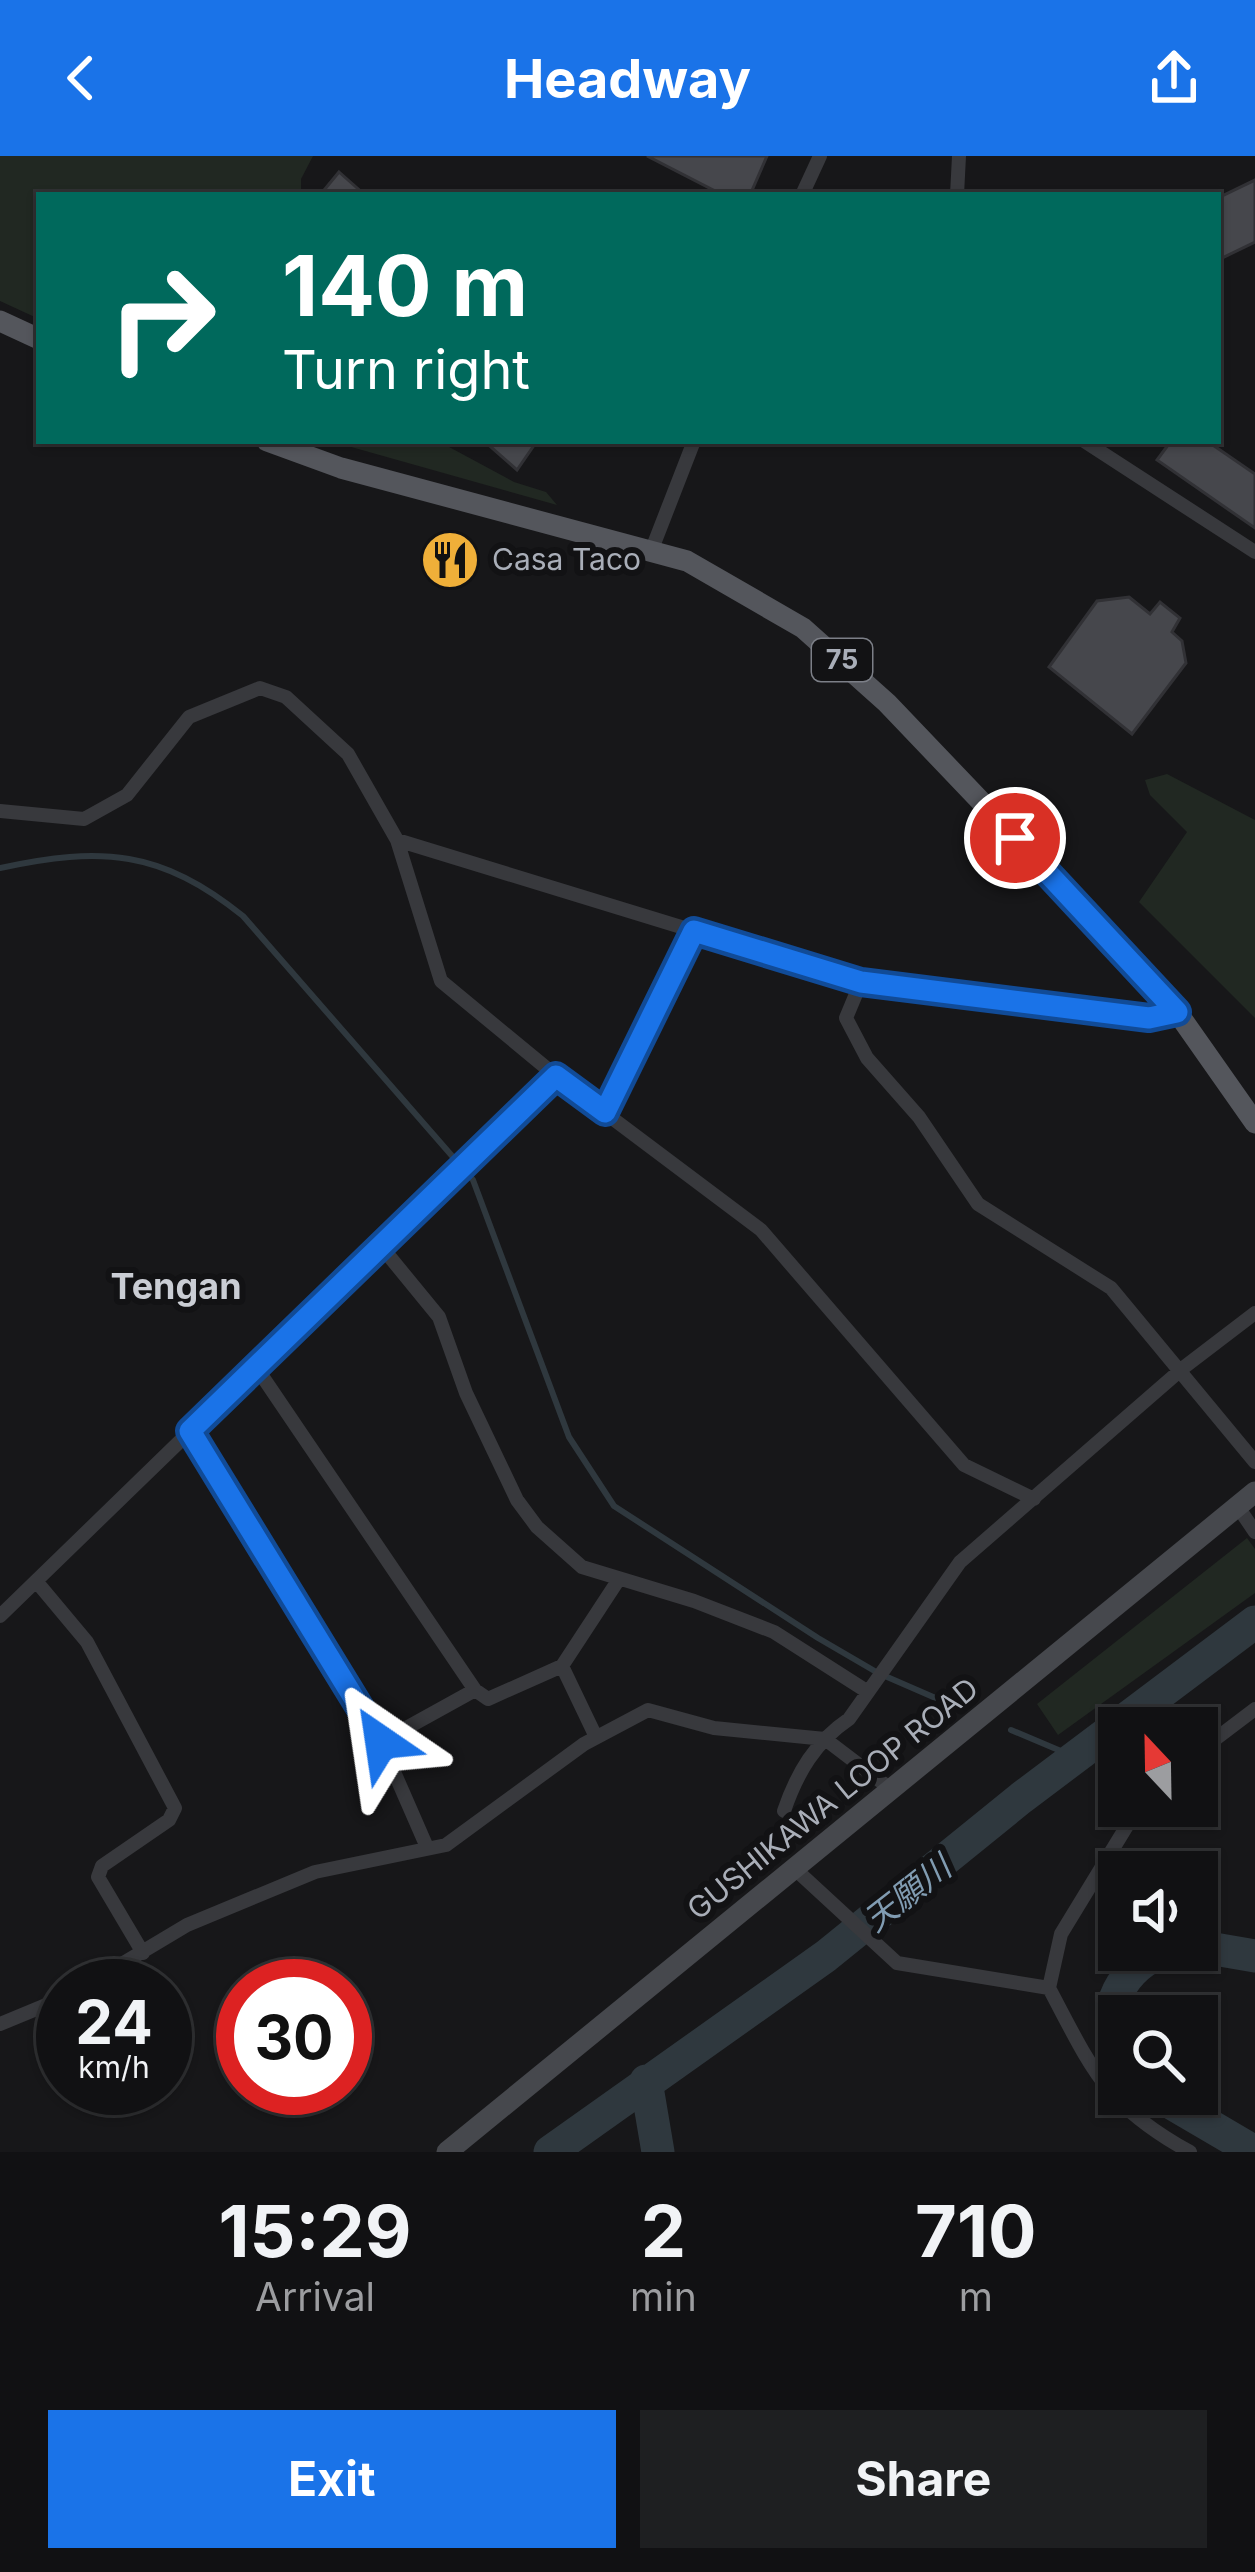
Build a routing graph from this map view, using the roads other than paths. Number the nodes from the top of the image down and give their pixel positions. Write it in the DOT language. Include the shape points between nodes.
graph roads {
  1 [pos="820,156"];
  2 [pos="959,156"];
  3 [pos="803,192"];
  4 [pos="957,192"];
  5 [pos="0,321"];
  6 [pos="36,338"];
  7 [pos="275,444"];
  8 [pos="693,444"];
  9 [pos="1089,444"];
  10 [pos="652,549"];
  11 [pos="1255,552"];
  12 [pos="0,811"];
  13 [pos="397,840"];
  14 [pos="694,931"];
  15 [pos="861,982"];
  16 [pos="1177,1012"];
  17 [pos="556,1076"];
  18 [pos="605,1112"];
  19 [pos="1255,1123"];
  20 [pos="380,1245"];
  21 [pos="1255,1313"];
  22 [pos="256,1367"];
  23 [pos="1183,1368"];
  24 [pos="190,1431"];
  25 [pos="1255,1462"];
  26 [pos="1034,1499"];
  27 [pos="1246,1500"];
  28 [pos="1255,1532"];
  29 [pos="619,1579"];
  30 [pos="36,1581"];
  31 [pos="0,1616"];
  32 [pos="562,1666"];
  33 [pos="475,1690"];
  34 [pos="868,1692"];
  35 [pos="1255,1708"];
  36 [pos="596,1737"];
  37 [pos="1218,1737"];
  38 [pos="825,1738"];
  39 [pos="381,1742"];
  40 [pos="892,1790"];
  41 [pos="784,1811"];
  42 [pos="1126,1827"];
  43 [pos="426,1845"];
  44 [pos="795,1869"];
  45 [pos="142,1953"];
  46 [pos="132,1959"];
  47 [pos="1049,1988"];
  48 [pos="36,2009"];
  49 [pos="0,2024"];
  50 [pos="448,2152"];
  51 [pos="1190,2152"];
  1 -- 3 [label="street"];
  2 -- 4 [label="street"];
  5 -- 6 [label="main road"];
  7 -- 10 [label="main road, 75"];
  8 -- 10 [label="street"];
  9 -- 11 [label="street"];
  10 -- 16 [label="main road, 75" via="744,590 838,656"];
  12 -- 13 [label="street" via="84,819 127,795 189,717 260,688 286,697 347,754"];
  13 -- 14 [label="street"];
  13 -- 17 [label="street" via="441,980"];
  14 -- 15 [label="street"];
  14 -- 18 [label="street"];
  15 -- 16 [label="street" via="1149,1018"];
  15 -- 23 [label="street" via="846,1018 867,1058 978,1204 1111,1288"];
  16 -- 19 [label="main road, 75"];
  17 -- 18 [label="street"];
  17 -- 20 [label="street"];
  18 -- 26 [label="street" via="761,1230 964,1465"];
  20 -- 22 [label="street"];
  20 -- 29 [label="street" via="439,1317 517,1500 582,1567"];
  21 -- 23 [label="street"];
  22 -- 24 [label="street"];
  22 -- 33 [label="street"];
  23 -- 25 [label="street"];
  23 -- 26 [label="street"];
  24 -- 30 [label="street"];
  24 -- 39 [label="street"];
  26 -- 34 [label="street" via="960,1562"];
  27 -- 28 [label="street"];
  27 -- 40 [label="main road, GUSHIKAWA LOOP ROAD"];
  29 -- 32 [label="street"];
  29 -- 34 [label="street" via="774,1632"];
  30 -- 31 [label="street"];
  30 -- 45 [label="street" via="87,1642 175,1808 101,1866 98,1877"];
  32 -- 33 [label="street" via="488,1699"];
  32 -- 36 [label="street"];
  33 -- 39 [label="street"];
  34 -- 38 [label="street"];
  35 -- 37 [label="street"];
  36 -- 38 [label="street" via="648,1710 714,1728"];
  36 -- 43 [label="street" via="446,1844"];
  38 -- 40 [label="street"];
  38 -- 41 [label="street" via="797,1775"];
  39 -- 43 [label="street"];
  40 -- 44 [label="main road, GUSHIKAWA LOOP ROAD"];
  42 -- 47 [label="street" via="1061,1934"];
  43 -- 45 [label="street" via="316,1873 187,1925"];
  44 -- 47 [label="street" via="897,1964"];
  44 -- 50 [label="main road, GUSHIKAWA LOOP ROAD"];
  45 -- 46 [label="street"];
  47 -- 51 [label="street" via="1096,2077 1138,2123"];
  48 -- 49 [label="street"];
}
